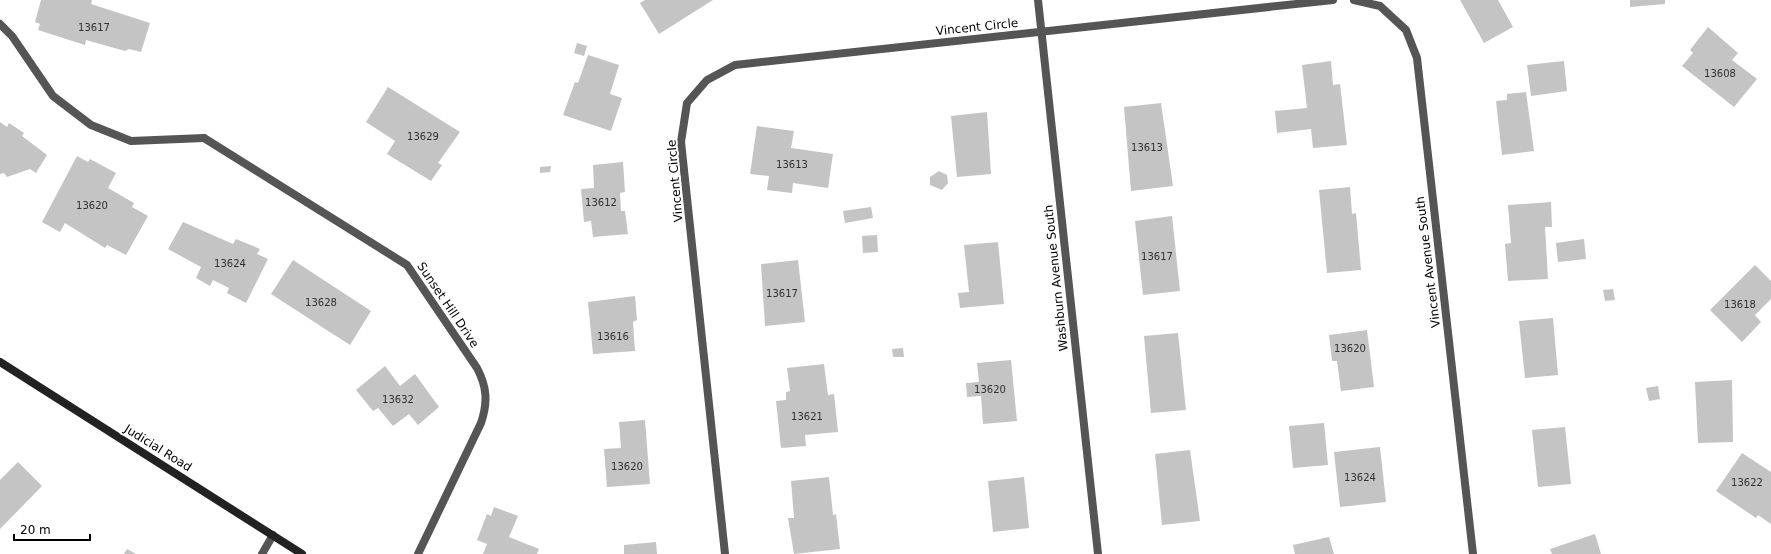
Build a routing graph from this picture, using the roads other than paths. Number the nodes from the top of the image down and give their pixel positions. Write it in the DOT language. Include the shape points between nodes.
graph roads {
  1 [pos="1038,0"];
  2 [pos="1334,0"];
  3 [pos="1354,0"];
  4 [pos="0,24"];
  5 [pos="1042,32"];
  6 [pos="0,362"];
  7 [pos="273,535"];
  8 [pos="262,554"];
  9 [pos="302,554"];
  10 [pos="418,554"];
  11 [pos="725,554"];
  12 [pos="1098,554"];
  13 [pos="1473,554"];
  1 -- 5 [label="street, Washburn Avenue South"];
  2 -- 5 [label="street"];
  3 -- 13 [label="street, Vincent Avenue South" via="1380,6 1406,30 1416,58"];
  4 -- 10 [label="street, Sunset Hill Drive" via="12,36 53,96 91,126 131,141 204,138 407,265 477,368 484,380 487,395 481,423"];
  5 -- 11 [label="street, Vincent Circle" via="735,65 707,80 687,103 681,142"];
  5 -- 12 [label="street, Washburn Avenue South"];
  6 -- 7 [label="street, Judicial Road"];
  7 -- 8 [label="street"];
  7 -- 9 [label="street, Judicial Road"];
}
